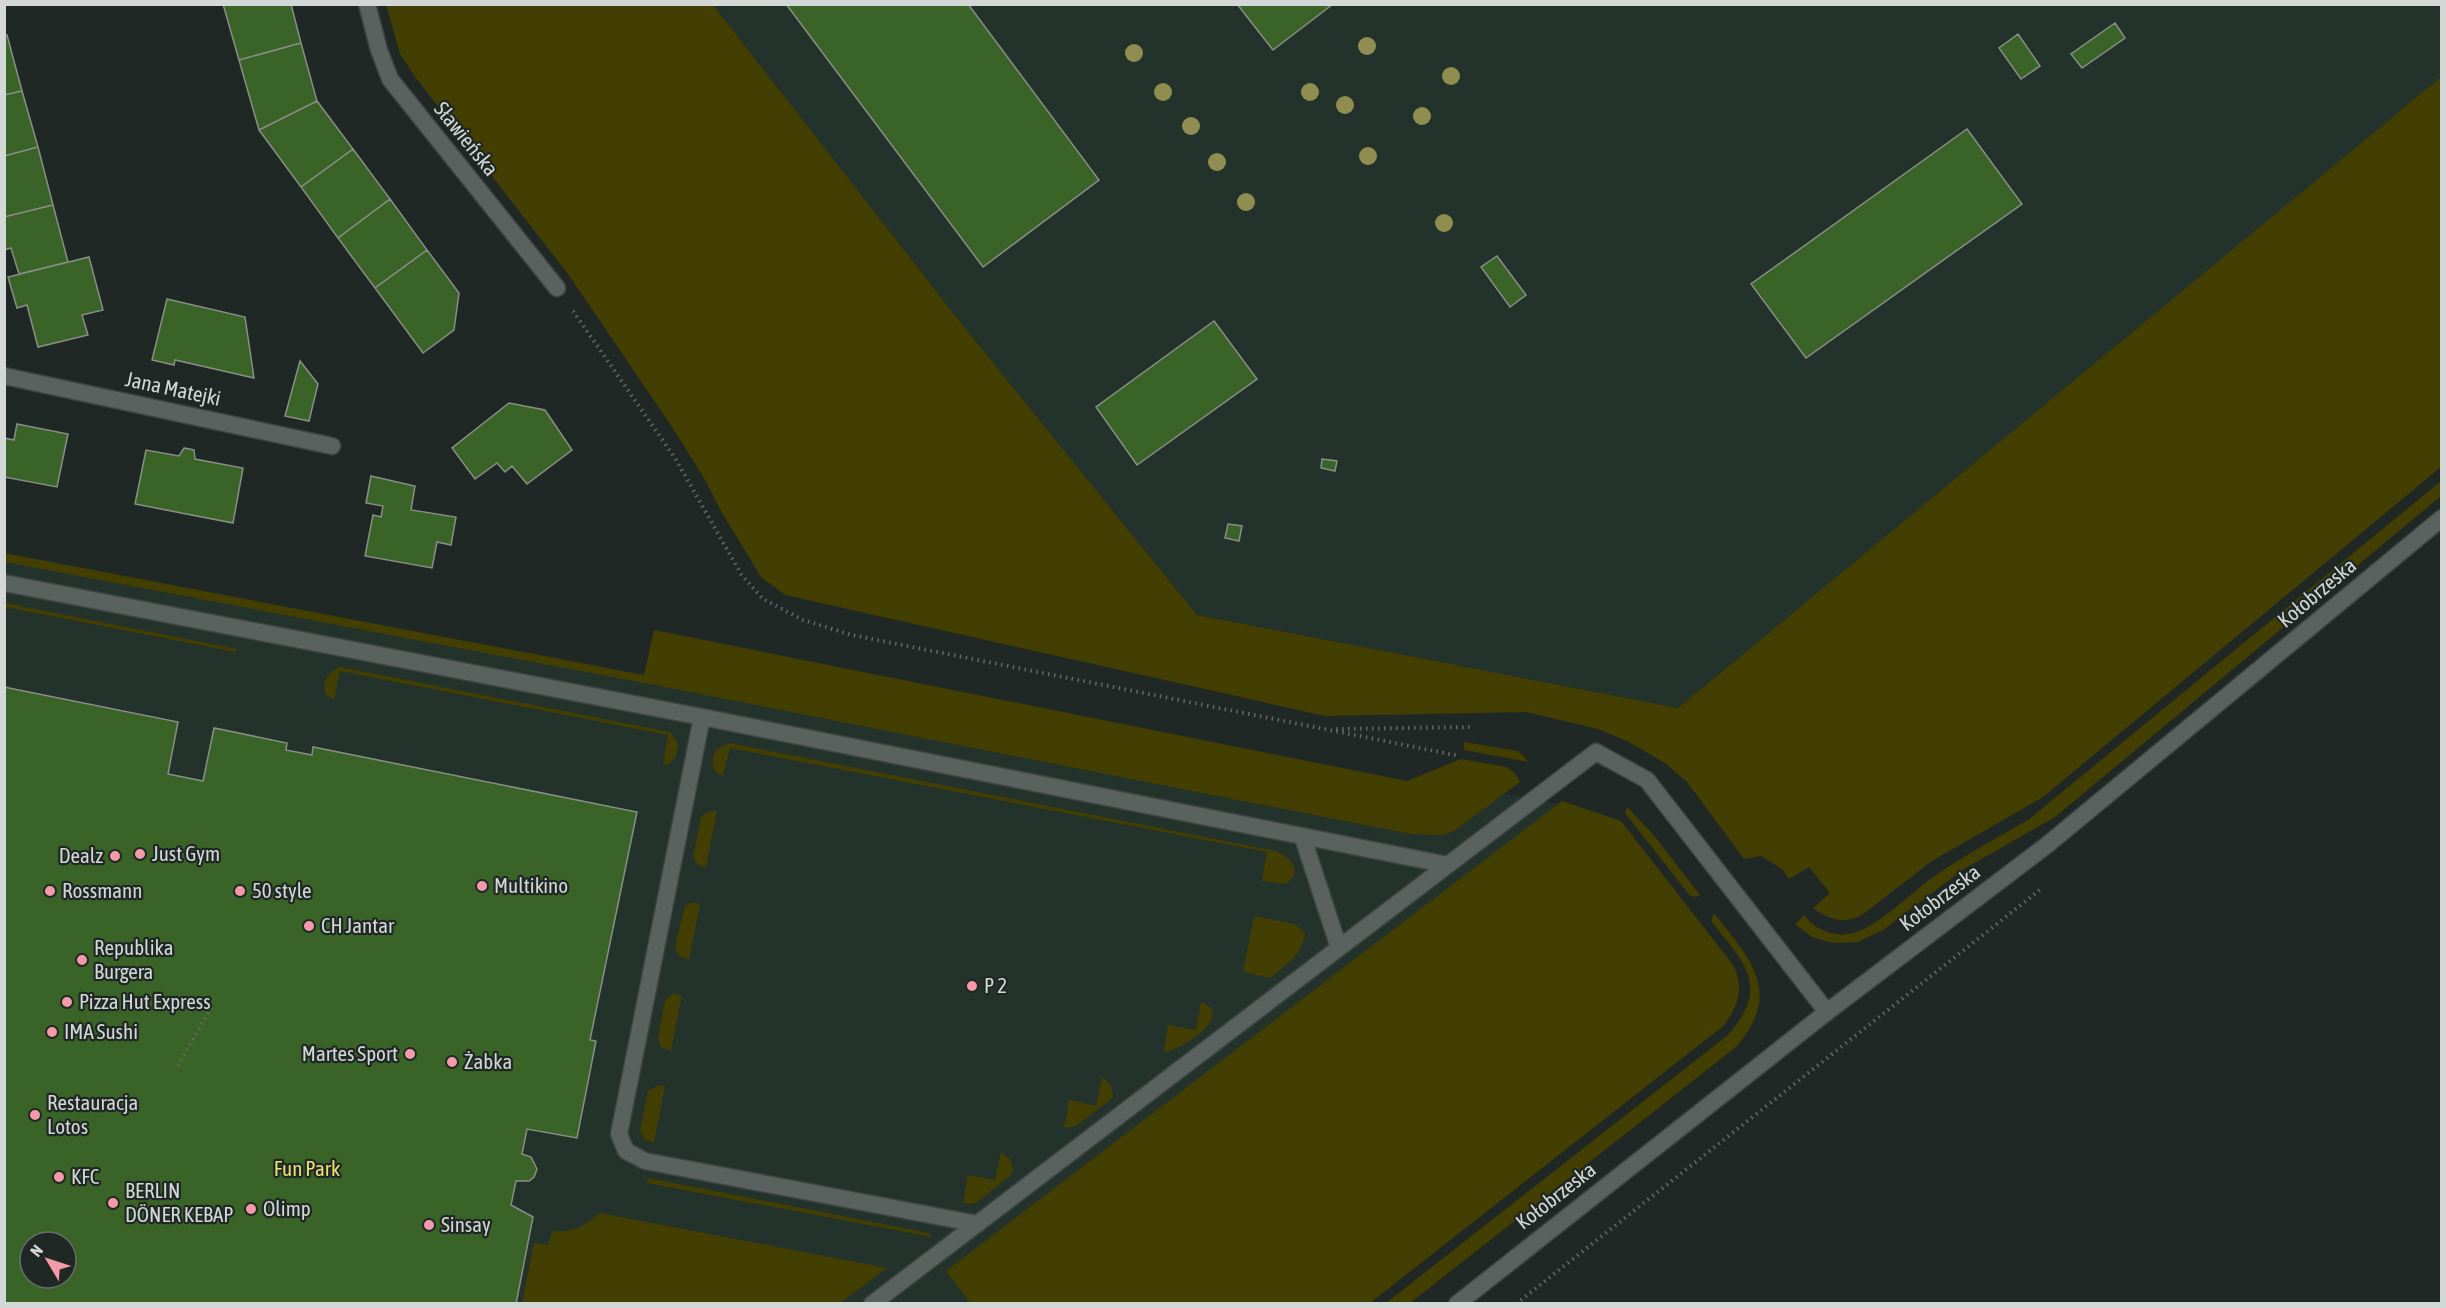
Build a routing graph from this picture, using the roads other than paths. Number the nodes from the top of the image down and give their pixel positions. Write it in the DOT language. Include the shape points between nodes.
graph roads {
  1 [pos="367,4"];
  2 [pos="557,288"];
  3 [pos="4,376"];
  4 [pos="332,446"];
  5 [pos="2442,518"];
  6 [pos="4,584"];
  7 [pos="702,717"];
  8 [pos="1303,838"];
  9 [pos="1448,865"];
  10 [pos="1339,948"];
  11 [pos="1827,1012"];
  12 [pos="978,1224"];
  13 [pos="872,1304"];
  14 [pos="1458,1304"];
  1 -- 2 [label="street, Sławieńska" via="390,79"];
  3 -- 4 [label="street, Jana Matejki"];
  5 -- 11 [label="street, Kołobrzeska" via="2047,845"];
  6 -- 7 [label="street"];
  7 -- 8 [label="street"];
  7 -- 12 [label="street" via="619,1134 626,1151 645,1161"];
  8 -- 9 [label="street"];
  8 -- 10 [label="street"];
  9 -- 10 [label="street"];
  9 -- 11 [label="street" via="1596,752 1647,780"];
  10 -- 12 [label="street"];
  11 -- 14 [label="street, Kołobrzeska"];
  12 -- 13 [label="street"];
}
